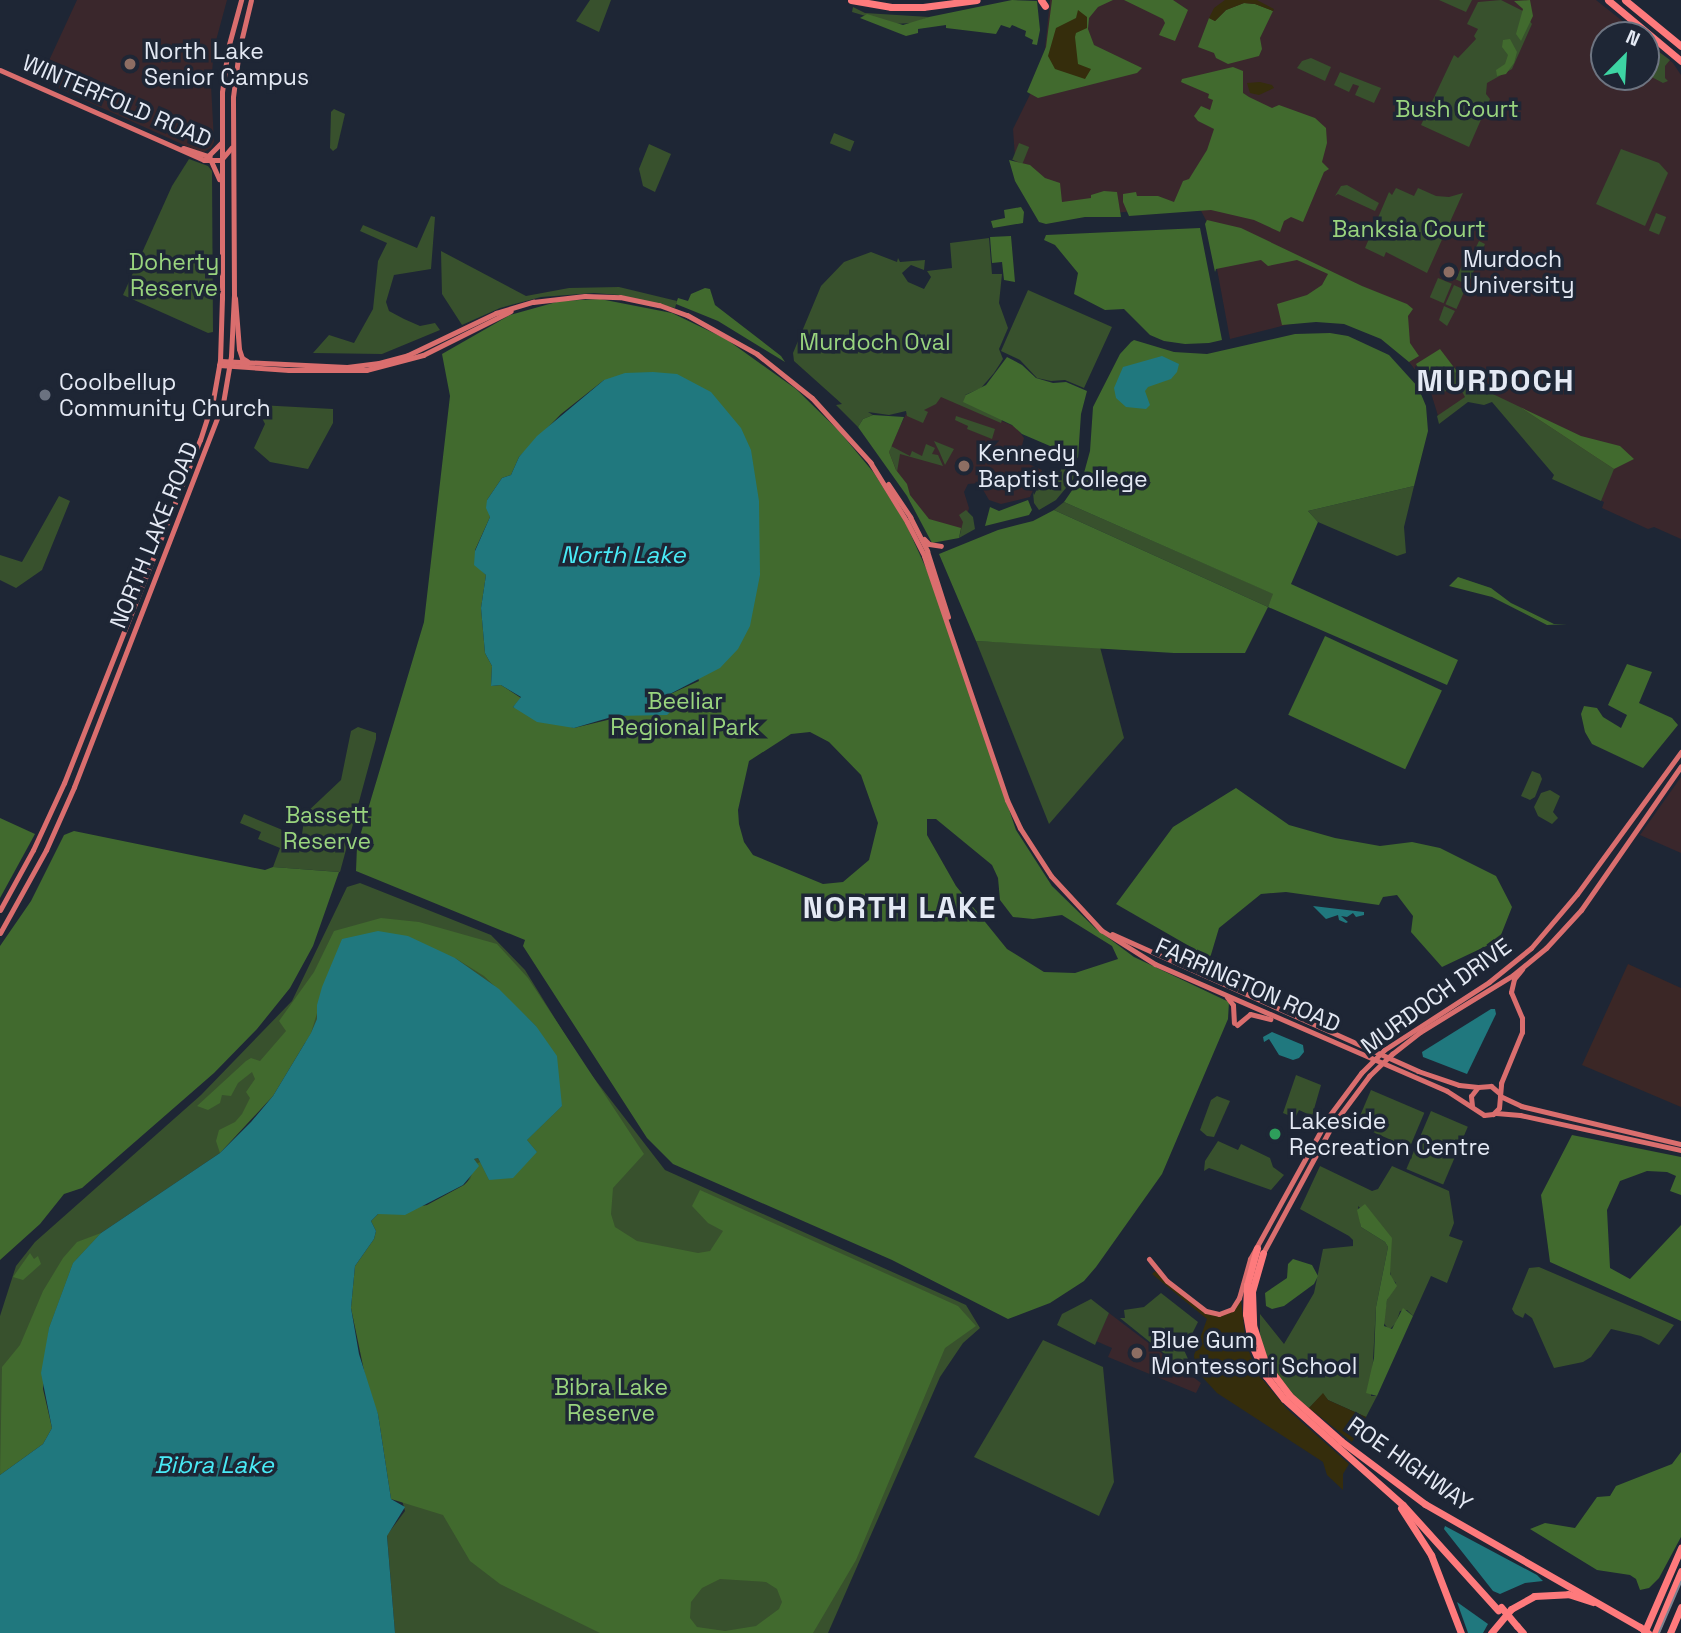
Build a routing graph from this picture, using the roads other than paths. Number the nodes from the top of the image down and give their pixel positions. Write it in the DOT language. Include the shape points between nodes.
graph roads {
  1 [pos="241,0"];
  2 [pos="251,0"];
  3 [pos="977,0"];
  4 [pos="1041,0"];
  5 [pos="1047,0"];
  6 [pos="1608,0"];
  7 [pos="1625,0"];
  8 [pos="856,1"];
  9 [pos="1681,46"];
  10 [pos="1681,61"];
  11 [pos="0,68"];
  12 [pos="221,143"];
  13 [pos="231,148"];
  14 [pos="209,159"];
  15 [pos="221,160"];
  16 [pos="231,167"];
  17 [pos="220,185"];
  18 [pos="234,295"];
  19 [pos="547,300"];
  20 [pos="219,363"];
  21 [pos="230,364"];
  22 [pos="302,365"];
  23 [pos="289,370"];
  24 [pos="228,379"];
  25 [pos="870,461"];
  26 [pos="899,498"];
  27 [pos="911,531"];
  28 [pos="941,546"];
  29 [pos="930,550"];
  30 [pos="938,593"];
  31 [pos="949,624"];
  32 [pos="1681,752"];
  33 [pos="1681,766"];
  34 [pos="0,909"];
  35 [pos="1092,920"];
  36 [pos="0,933"];
  37 [pos="1522,970"];
  38 [pos="1227,996"];
  39 [pos="1300,1028"];
  40 [pos="1320,1028"];
  41 [pos="1344,1048"];
  42 [pos="1478,1087"];
  43 [pos="1500,1095"];
  44 [pos="1472,1106"];
  45 [pos="1493,1114"];
  46 [pos="1681,1144"];
  47 [pos="1681,1150"];
  48 [pos="1260,1251"];
  49 [pos="1149,1259"];
  50 [pos="1340,1441"];
  51 [pos="1356,1462"];
  52 [pos="1681,1548"];
  53 [pos="1681,1572"];
  54 [pos="1681,1607"];
  55 [pos="1499,1609"];
  56 [pos="1516,1628"];
  57 [pos="1643,1631"];
  58 [pos="1461,1633"];
  59 [pos="1491,1633"];
  60 [pos="1524,1633"];
  61 [pos="1655,1633"];
  62 [pos="1670,1633"];
  1 -- 12 [label="main road, NORTH LAKE ROAD" via="228,48"];
  2 -- 13 [label="main road, NORTH LAKE ROAD" via="237,61"];
  3 -- 8 [label="highway" via="923,7"];
  4 -- 5 [label="highway" via="1045,6"];
  6 -- 10 [label="highway"];
  7 -- 9 [label="highway"];
  11 -- 14 [label="main road, WINTERFOLD ROAD" via="184,152"];
  12 -- 14 [label="main road"];
  12 -- 15 [label="main road, NORTH LAKE ROAD"];
  13 -- 15 [label="main road, WINTERFOLD ROAD"];
  13 -- 16 [label="main road, NORTH LAKE ROAD"];
  14 -- 15 [label="main road, WINTERFOLD ROAD"];
  14 -- 17 [label="main road"];
  15 -- 16 [label="main road, WINTERFOLD ROAD"];
  15 -- 17 [label="main road, NORTH LAKE ROAD"];
  16 -- 18 [label="main road, NORTH LAKE ROAD"];
  17 -- 20 [label="main road, NORTH LAKE ROAD"];
  18 -- 21 [label="main road, NORTH LAKE ROAD"];
  18 -- 22 [label="main road" via="242,358"];
  19 -- 22 [label="main road, FARRINGTON ROAD" via="496,313 398,358 359,366"];
  19 -- 23 [label="main road, FARRINGTON ROAD" via="504,314 401,362 352,371"];
  19 -- 25 [label="main road, FARRINGTON ROAD" via="585,296 631,299 707,325 794,382"];
  20 -- 21 [label="main road, FARRINGTON ROAD"];
  20 -- 34 [label="main road, NORTH LAKE ROAD" via="200,440 64,783"];
  21 -- 22 [label="main road, FARRINGTON ROAD"];
  21 -- 23 [label="main road, FARRINGTON ROAD"];
  21 -- 24 [label="main road, NORTH LAKE ROAD"];
  23 -- 24 [label="main road" via="241,370"];
  24 -- 36 [label="main road, NORTH LAKE ROAD" via="204,458 74,787 46,850"];
  25 -- 26 [label="main road, FARRINGTON ROAD"];
  25 -- 27 [label="main road, FARRINGTON ROAD"];
  26 -- 28 [label="main road" via="925,542"];
  26 -- 29 [label="main road, FARRINGTON ROAD"];
  27 -- 29 [label="main road" via="921,548"];
  27 -- 30 [label="main road, FARRINGTON ROAD"];
  29 -- 30 [label="main road" via="925,554"];
  29 -- 31 [label="main road, FARRINGTON ROAD"];
  30 -- 31 [label="main road, FARRINGTON ROAD"];
  31 -- 35 [label="main road, FARRINGTON ROAD" via="1020,828 1051,876"];
  32 -- 48 [label="main road, MURDOCH DRIVE, bridge" via="1577,894 1531,948 1489,982 1384,1050 1361,1073 1329,1116"];
  33 -- 37 [label="main road, MURDOCH DRIVE" via="1575,917"];
  35 -- 38 [label="main road, FARRINGTON ROAD" via="1130,950"];
  35 -- 40 [label="main road, FARRINGTON ROAD" via="1145,951"];
  37 -- 43 [label="main road" via="1511,992 1522,1018 1522,1032 1504,1071"];
  37 -- 48 [label="main road, MURDOCH DRIVE, bridge" via="1420,1032 1369,1076 1331,1127"];
  38 -- 39 [label="main road, FARRINGTON ROAD"];
  38 -- 39 [label="main road" via="1235,1024 1255,1013"];
  39 -- 41 [label="main road, FARRINGTON ROAD"];
  40 -- 41 [label="main road" via="1317,1031"];
  40 -- 42 [label="main road, FARRINGTON ROAD" via="1418,1071"];
  41 -- 44 [label="main road, FARRINGTON ROAD"];
  42 -- 43 [label="main road" via="1491,1086"];
  42 -- 44 [label="main road" via="1471,1096"];
  43 -- 45 [label="main road" via="1499,1108"];
  43 -- 46 [label="main road" via="1527,1107"];
  44 -- 45 [label="main road" via="1480,1114"];
  45 -- 47 [label="main road" via="1505,1112"];
  48 -- 49 [label="main road" via="1250,1259 1237,1302 1219,1314 1206,1311 1176,1288"];
  48 -- 50 [label="highway, ROE HIGHWAY" via="1252,1302 1261,1352 1281,1386"];
  48 -- 51 [label="highway, ROE HIGHWAY" via="1245,1302 1257,1360 1280,1395"];
  50 -- 55 [label="highway" via="1418,1515"];
  50 -- 57 [label="highway, ROE HIGHWAY" via="1434,1510"];
  51 -- 55 [label="highway, ROE HIGHWAY" via="1415,1517"];
  51 -- 58 [label="highway" via="1416,1529 1436,1566"];
  52 -- 57 [label="highway"];
  53 -- 61 [label="highway"];
  54 -- 62 [label="highway"];
  55 -- 56 [label="highway, ROE HIGHWAY, bridge"];
  56 -- 60 [label="highway, ROE HIGHWAY"];
  57 -- 59 [label="highway" via="1587,1599 1554,1593 1516,1605"];
}
